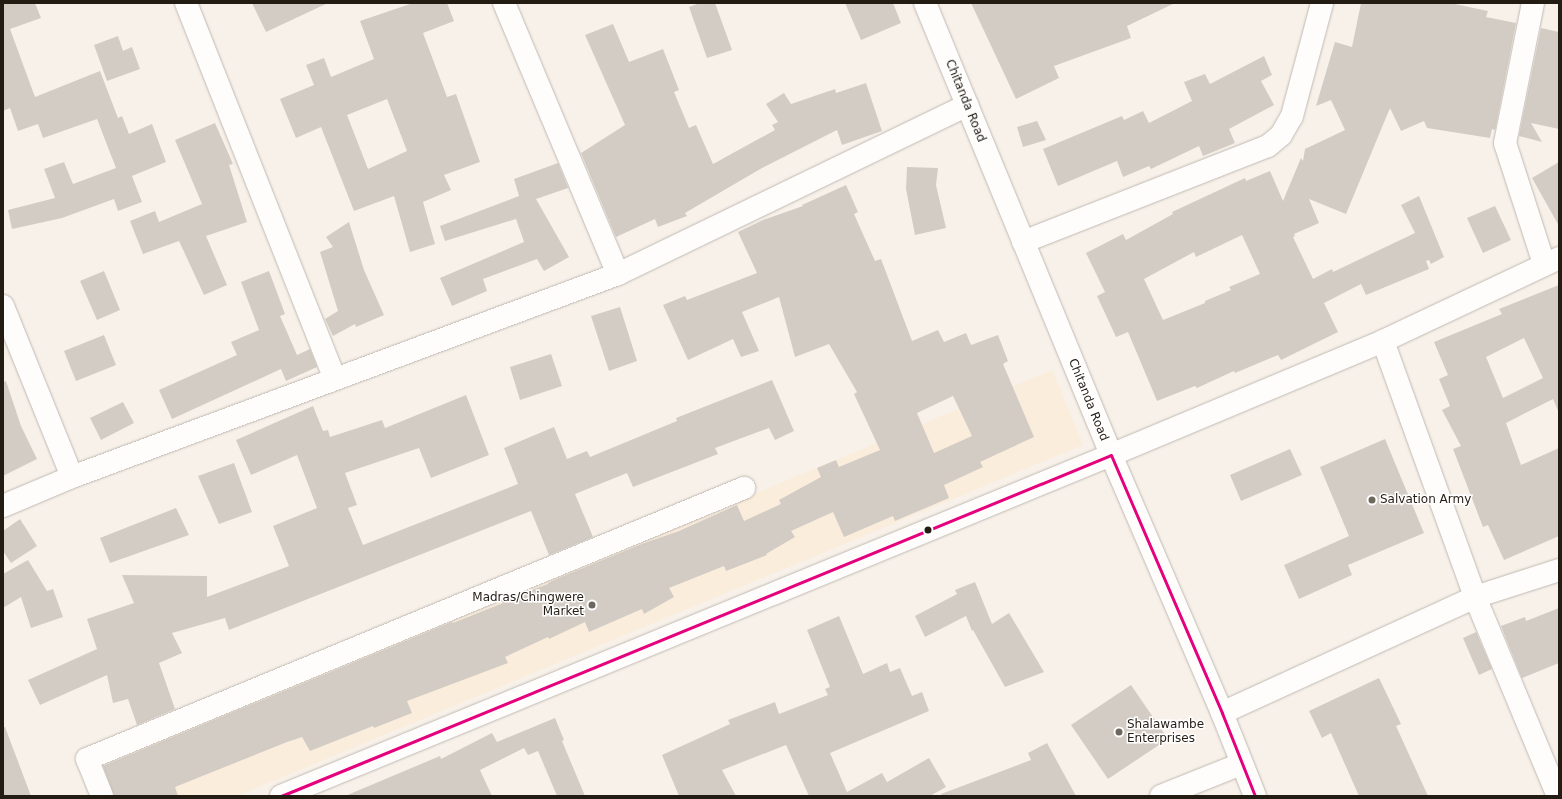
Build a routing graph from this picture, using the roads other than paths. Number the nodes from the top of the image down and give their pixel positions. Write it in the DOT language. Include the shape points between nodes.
graph roads {
  1 [pos="186,3"];
  2 [pos="504,3"];
  3 [pos="925,3"];
  4 [pos="1322,3"];
  5 [pos="1533,3"];
  6 [pos="967,105"];
  7 [pos="1023,242"];
  8 [pos="1551,261"];
  9 [pos="618,274"];
  10 [pos="3,306"];
  11 [pos="1383,341"];
  12 [pos="335,379"];
  13 [pos="1111,455"];
  14 [pos="72,477"];
  15 [pos="744,488"];
  16 [pos="3,506"];
  17 [pos="1559,570"];
  18 [pos="1475,597"];
  19 [pos="1222,713"];
  20 [pos="1241,764"];
  21 [pos="102,796"];
  22 [pos="281,796"];
  23 [pos="1161,796"];
  24 [pos="1255,796"];
  25 [pos="1558,796"];
  1 -- 12 [label="street"];
  2 -- 9 [label="street"];
  3 -- 6 [label="street, Chitanda Road"];
  4 -- 7 [label="street" via="1292,116 1281,135 1268,146"];
  5 -- 8 [label="street" via="1505,143"];
  6 -- 7 [label="street, Chitanda Road"];
  6 -- 9 [label="street"];
  7 -- 13 [label="street, Chitanda Road"];
  8 -- 11 [label="street"];
  9 -- 12 [label="street"];
  10 -- 14 [label="street"];
  11 -- 13 [label="street"];
  11 -- 18 [label="street"];
  12 -- 14 [label="street"];
  13 -- 19 [label="street, Chitanda Road"];
  13 -- 22 [label="street"];
  14 -- 16 [label="street"];
  15 -- 21 [label="street" via="87,759"];
  17 -- 18 [label="street"];
  18 -- 19 [label="street"];
  18 -- 25 [label="street"];
  19 -- 20 [label="street, Chitanda Road"];
  20 -- 23 [label="street"];
  20 -- 24 [label="street, Chitanda Road"];
}
